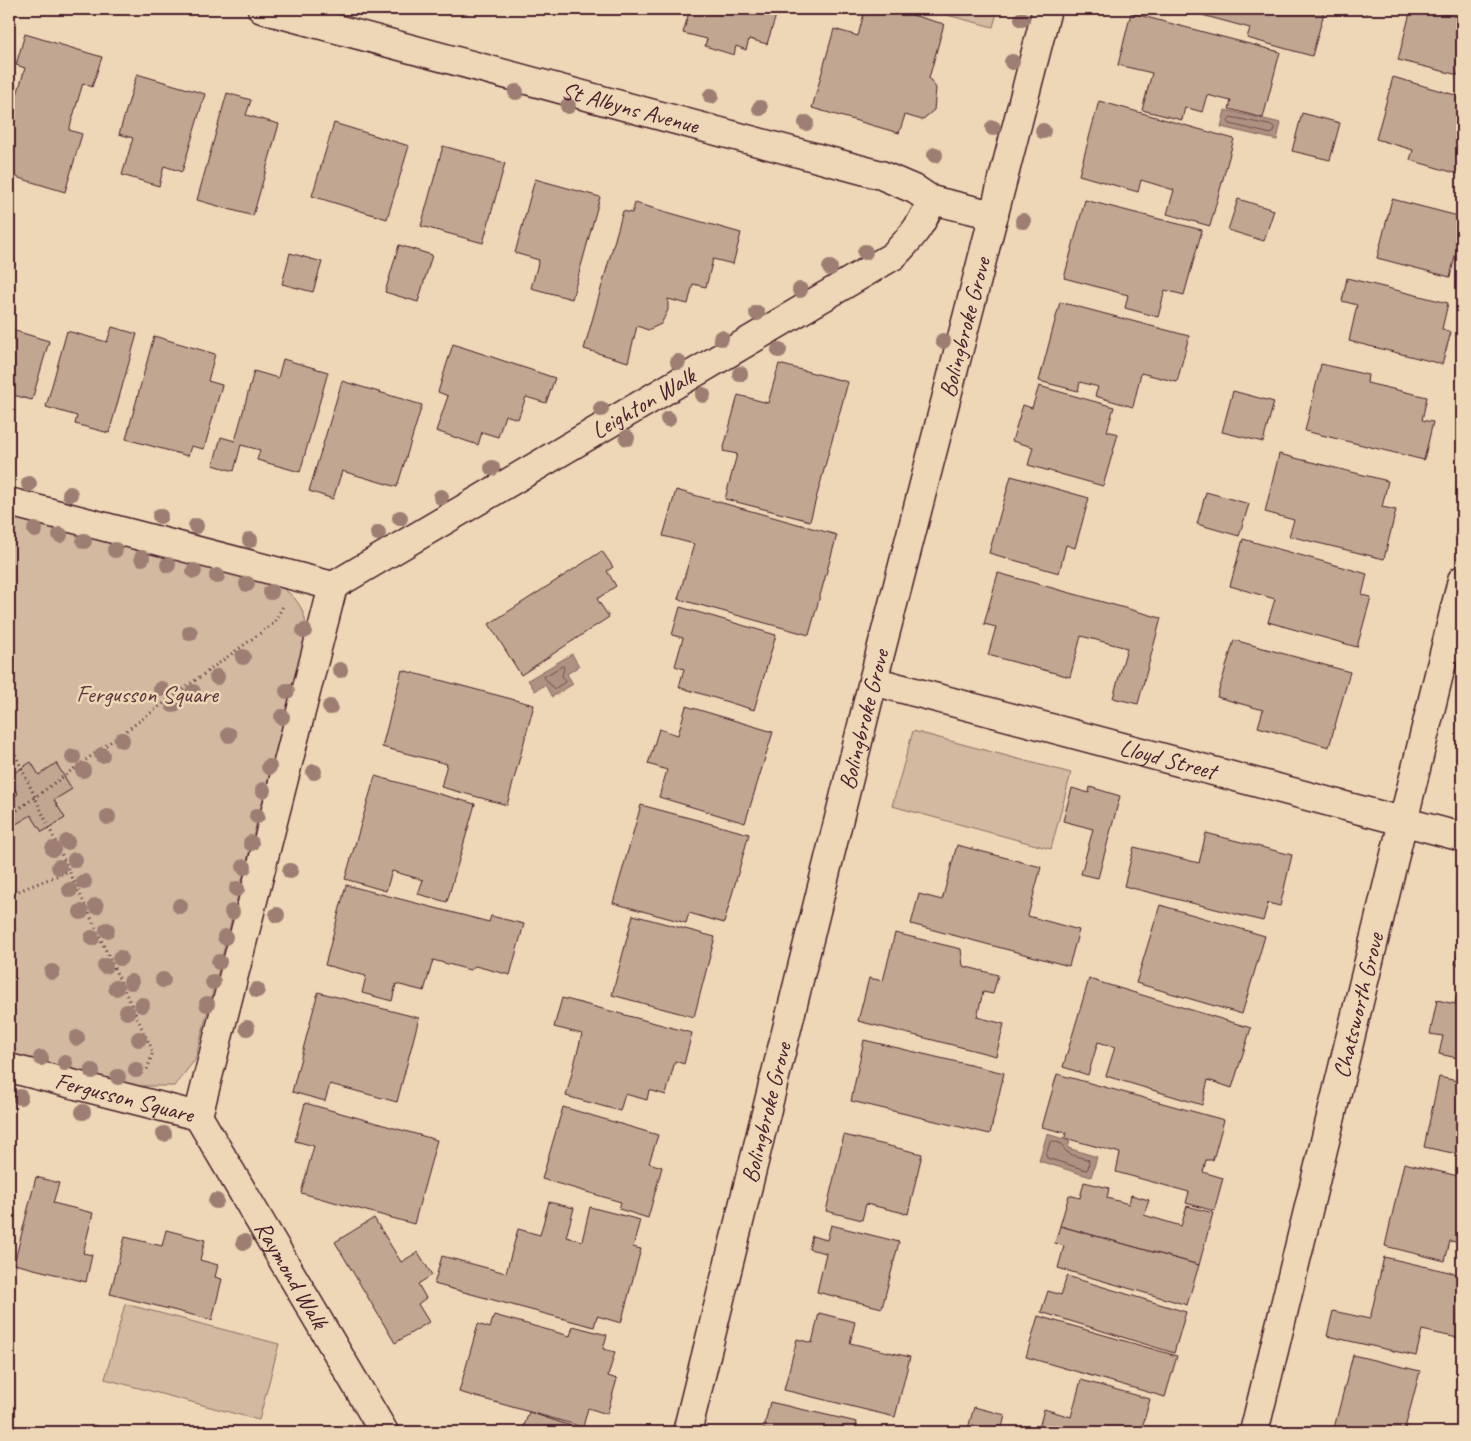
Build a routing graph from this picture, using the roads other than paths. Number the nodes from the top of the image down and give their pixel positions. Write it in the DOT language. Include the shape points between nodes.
graph roads {
  1 [pos="262,9"];
  2 [pos="1047,9"];
  3 [pos="931,200"];
  4 [pos="994,215"];
  5 [pos="9,502"];
  6 [pos="1462,580"];
  7 [pos="333,586"];
  8 [pos="873,681"];
  9 [pos="1403,822"];
  10 [pos="1462,836"];
  11 [pos="9,1068"];
  12 [pos="198,1116"];
  13 [pos="384,1432"];
  14 [pos="687,1432"];
  15 [pos="1254,1432"];
  1 -- 3 [label="street, St Albyns Avenue" via="881,175"];
  2 -- 4 [label="street, Bolingbroke Grove"];
  3 -- 4 [label="street, St Albyns Avenue"];
  3 -- 7 [label="street, Leighton Walk" via="926,215 911,238 893,256"];
  4 -- 8 [label="street, Bolingbroke Grove"];
  5 -- 7 [label="street"];
  6 -- 9 [label="street, Chatsworth Grove"];
  7 -- 12 [label="street, Fergusson Square"];
  8 -- 9 [label="street, Lloyd Street"];
  8 -- 14 [label="street, Bolingbroke Grove"];
  9 -- 10 [label="street, Lloyd Street"];
  9 -- 15 [label="street, Chatsworth Grove"];
  11 -- 12 [label="street, Fergusson Square"];
  12 -- 13 [label="street, Raymond Walk"];
}
